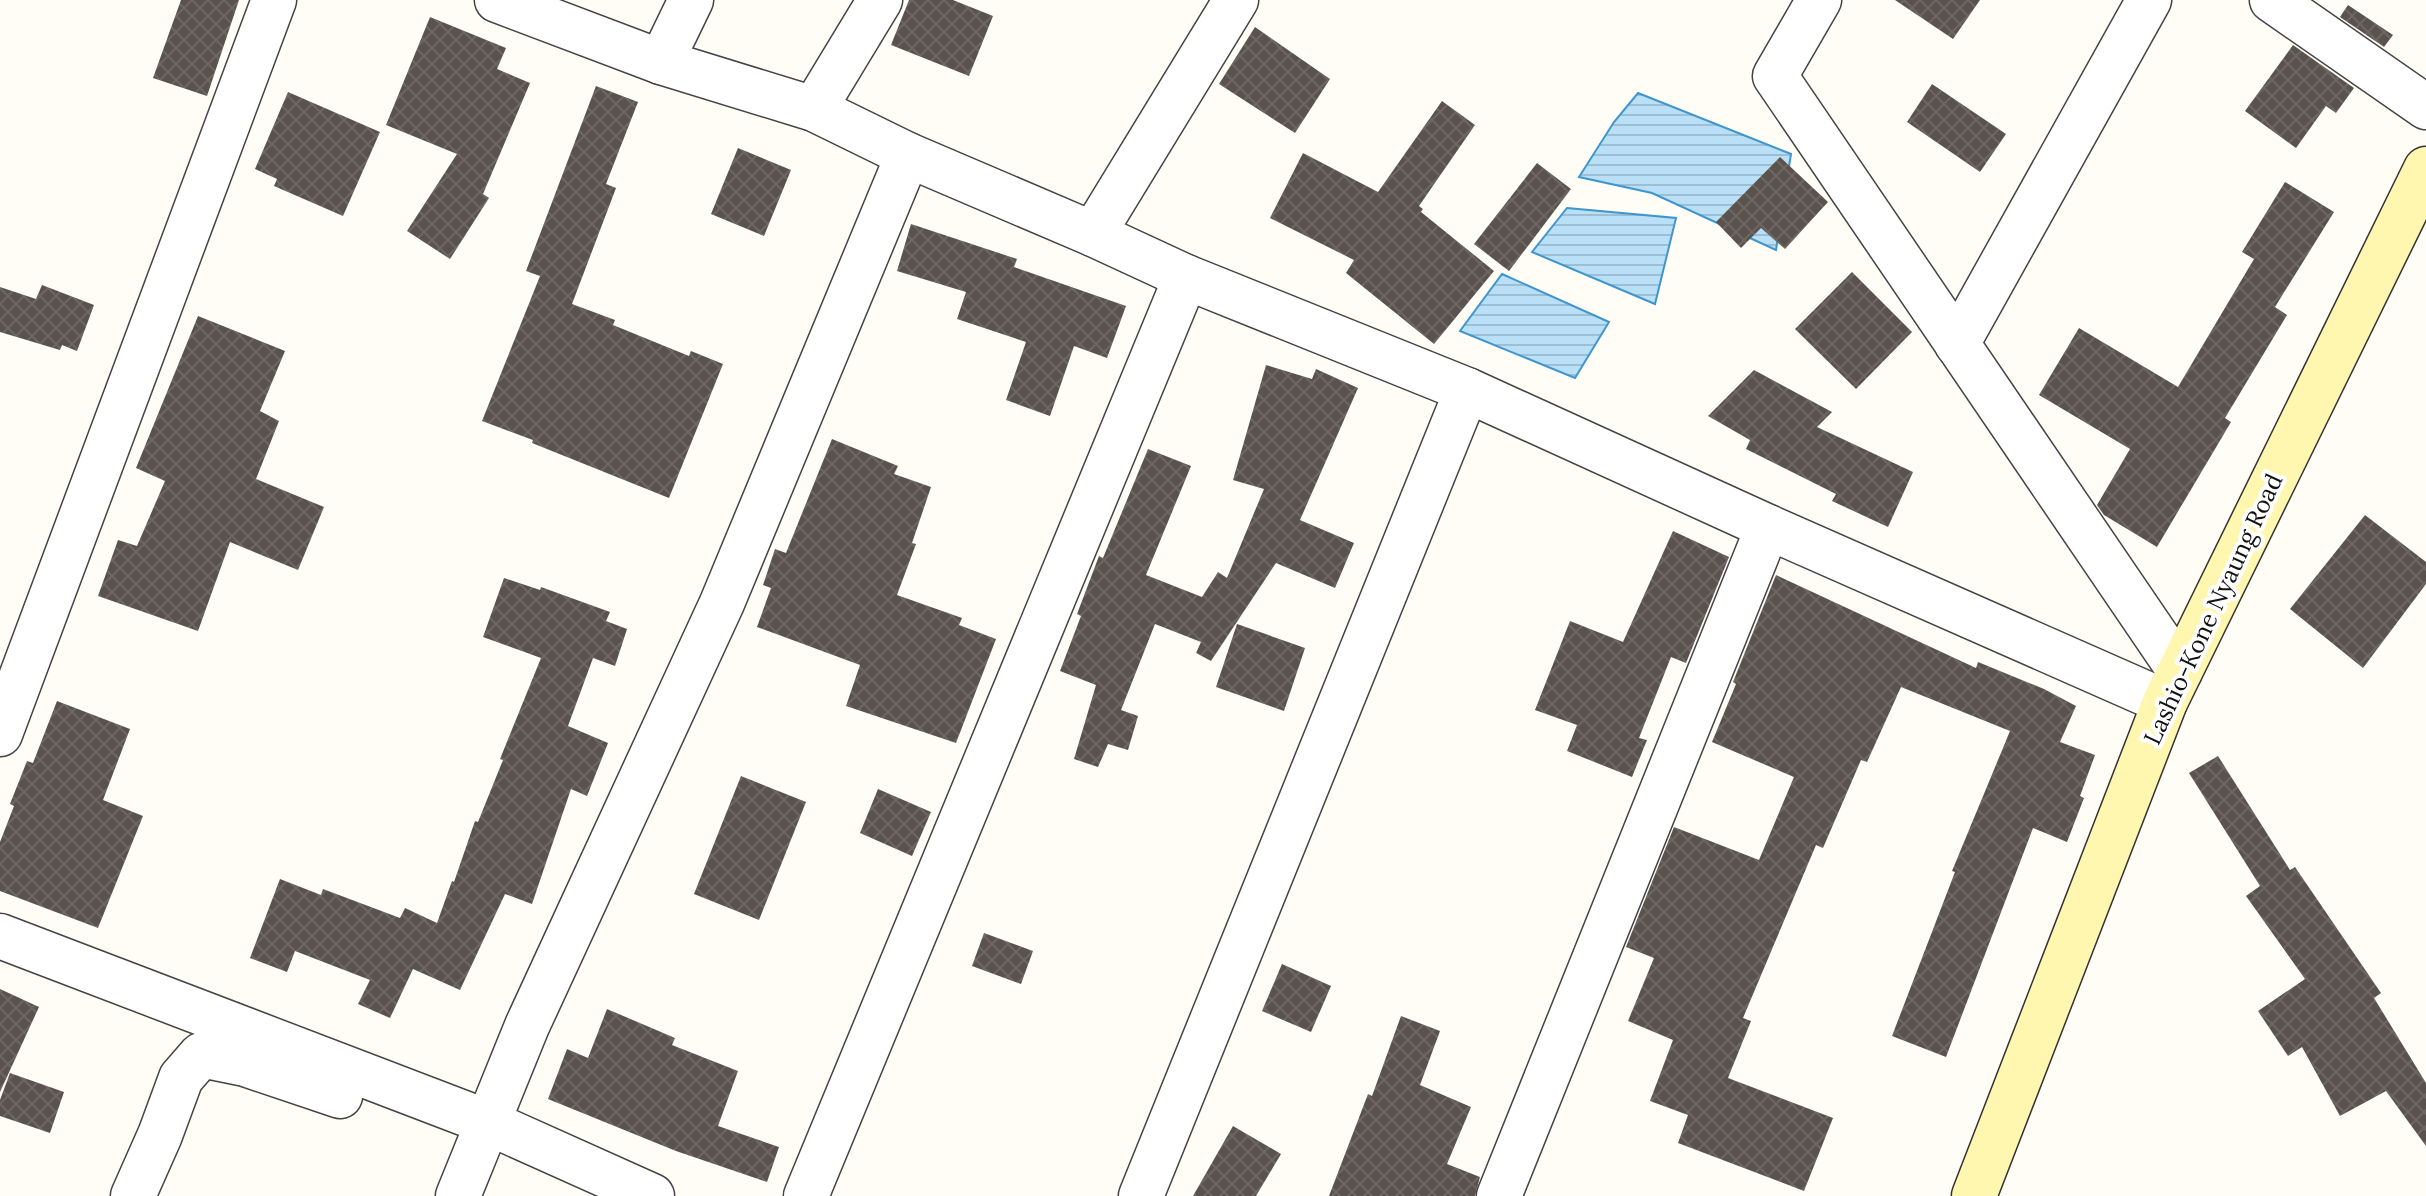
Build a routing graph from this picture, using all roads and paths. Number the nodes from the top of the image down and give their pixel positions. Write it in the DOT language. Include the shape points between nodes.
graph roads {
  1 [pos="274,0"];
  2 [pos="497,0"];
  3 [pos="691,0"];
  4 [pos="880,0"];
  5 [pos="1236,0"];
  6 [pos="1819,0"];
  7 [pos="2149,0"];
  8 [pos="2272,0"];
  9 [pos="661,62"];
  10 [pos="2426,107"];
  11 [pos="814,109"];
  12 [pos="908,155"];
  13 [pos="2426,169"];
  14 [pos="1093,234"];
  15 [pos="1186,277"];
  16 [pos="1957,344"];
  17 [pos="1467,390"];
  18 [pos="1768,527"];
  19 [pos="2172,686"];
  20 [pos="0,734"];
  21 [pos="0,936"];
  22 [pos="487,1122"];
  23 [pos="133,1196"];
  24 [pos="458,1196"];
  25 [pos="652,1196"];
  26 [pos="806,1196"];
  27 [pos="1141,1196"];
  28 [pos="1499,1196"];
  29 [pos="1974,1196"];
  1 -- 20 [label="street"];
  2 -- 9 [label="street"];
  3 -- 9 [label="street"];
  4 -- 11 [label="street"];
  5 -- 14 [label="street"];
  6 -- 16 [label="street" via="1775,76"];
  7 -- 16 [label="street"];
  8 -- 10 [label="street"];
  9 -- 11 [label="street"];
  11 -- 12 [label="street"];
  12 -- 14 [label="street"];
  12 -- 22 [label="street" via="722,603"];
  13 -- 19 [label="main road, Lashio-Kone Nyaung Road"];
  14 -- 15 [label="street"];
  15 -- 17 [label="street"];
  15 -- 26 [label="street"];
  16 -- 19 [label="street"];
  17 -- 18 [label="street"];
  17 -- 27 [label="street"];
  18 -- 19 [label="street"];
  18 -- 28 [label="street"];
  19 -- 29 [label="main road, Lashio-Kone Nyaung Road"];
  21 -- 22 [label="street"];
  22 -- 23 [label="street" via="395,1115 245,1064 201,1055 181,1078"];
  22 -- 24 [label="street"];
  22 -- 25 [label="street"];
}
